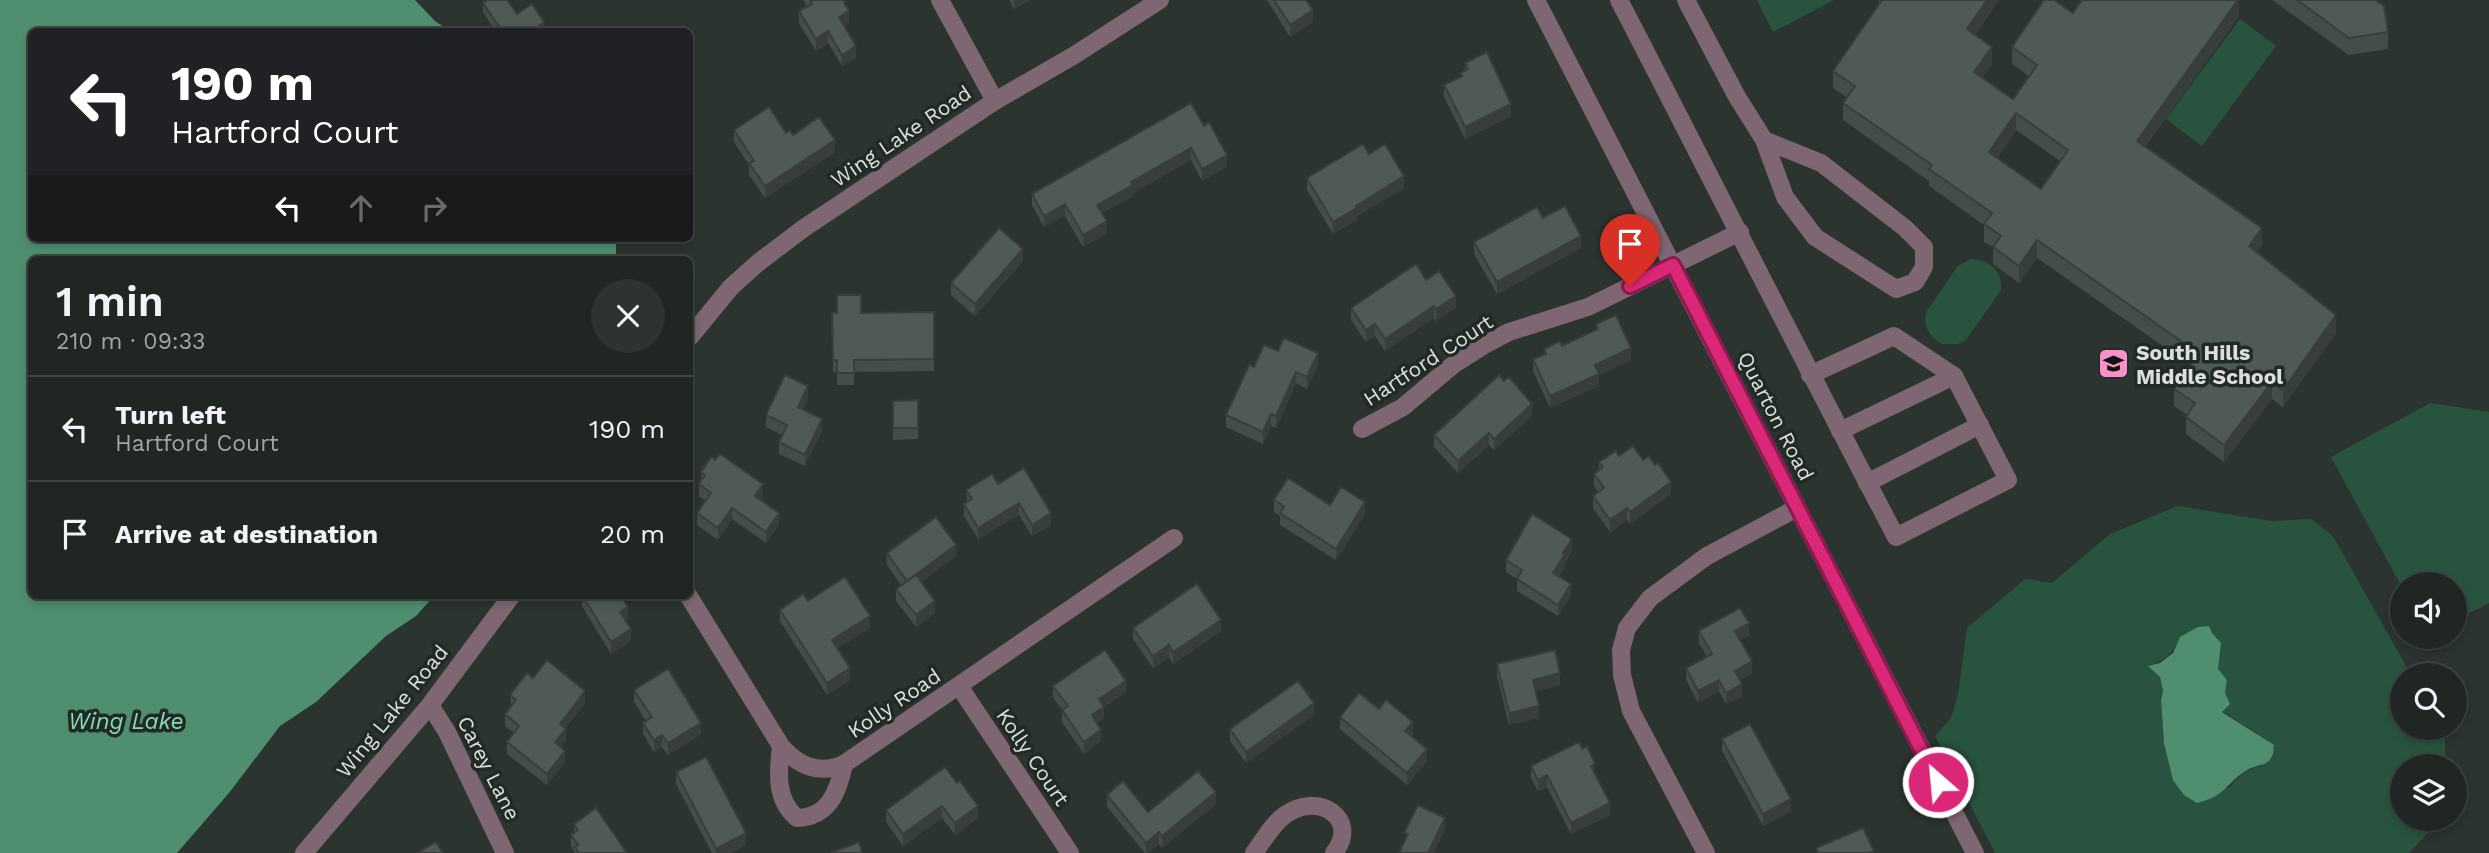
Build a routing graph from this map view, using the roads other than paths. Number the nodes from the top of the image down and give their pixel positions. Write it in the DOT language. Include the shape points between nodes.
graph roads {
  1 [pos="940,0"];
  2 [pos="1160,0"];
  3 [pos="1536,0"];
  4 [pos="1619,0"];
  5 [pos="1686,0"];
  6 [pos="995,101"];
  7 [pos="1764,140"];
  8 [pos="1740,232"];
  9 [pos="1673,265"];
  10 [pos="693,333"];
  11 [pos="1810,375"];
  12 [pos="1954,376"];
  13 [pos="1980,425"];
  14 [pos="1362,429"];
  15 [pos="1840,431"];
  16 [pos="1867,483"];
  17 [pos="1797,508"];
  18 [pos="1174,538"];
  19 [pos="509,599"];
  20 [pos="690,599"];
  21 [pos="959,686"];
  22 [pos="430,705"];
  23 [pos="781,746"];
  24 [pos="844,764"];
  25 [pos="304,853"];
  26 [pos="505,853"];
  27 [pos="1070,853"];
  28 [pos="1254,853"];
  29 [pos="1334,853"];
  30 [pos="1706,853"];
  31 [pos="1975,853"];
  1 -- 6 [label="street"];
  2 -- 6 [label="street, Wing Lake Road"];
  3 -- 9 [label="street, Quarton Road"];
  4 -- 8 [label="street"];
  5 -- 7 [label="street"];
  6 -- 10 [label="street, Wing Lake Road" via="759,262 731,287"];
  7 -- 7 [label="street" via="1784,197 1815,237 1896,289 1916,282 1924,267 1924,247 1905,228 1821,163"];
  8 -- 9 [label="street, Hartford Court"];
  8 -- 11 [label="street"];
  9 -- 14 [label="street, Hartford Court" via="1588,307 1486,344 1403,407"];
  9 -- 17 [label="street, Quarton Road"];
  11 -- 12 [label="street" via="1894,336"];
  11 -- 15 [label="street"];
  12 -- 13 [label="street"];
  12 -- 15 [label="street"];
  13 -- 16 [label="street"];
  13 -- 16 [label="street" via="2008,480 1896,537"];
  15 -- 16 [label="street"];
  17 -- 30 [label="street" via="1707,556 1650,598 1627,628 1621,650 1631,711"];
  17 -- 31 [label="street, Quarton Road"];
  18 -- 21 [label="street, Kolly Road"];
  19 -- 22 [label="street, Wing Lake Road"];
  20 -- 23 [label="street, Kolly Road"];
  21 -- 24 [label="street, Kolly Road"];
  21 -- 27 [label="street, Kolly Court"];
  22 -- 25 [label="street, Wing Lake Road"];
  22 -- 26 [label="street, Carey Lane"];
  23 -- 24 [label="street, Kolly Road" via="810,767 832,769"];
  23 -- 24 [label="street" via="781,795 797,818 808,818 834,799"];
  28 -- 29 [label="street" via="1285,814 1313,804 1326,807 1338,818 1343,831"];
}
